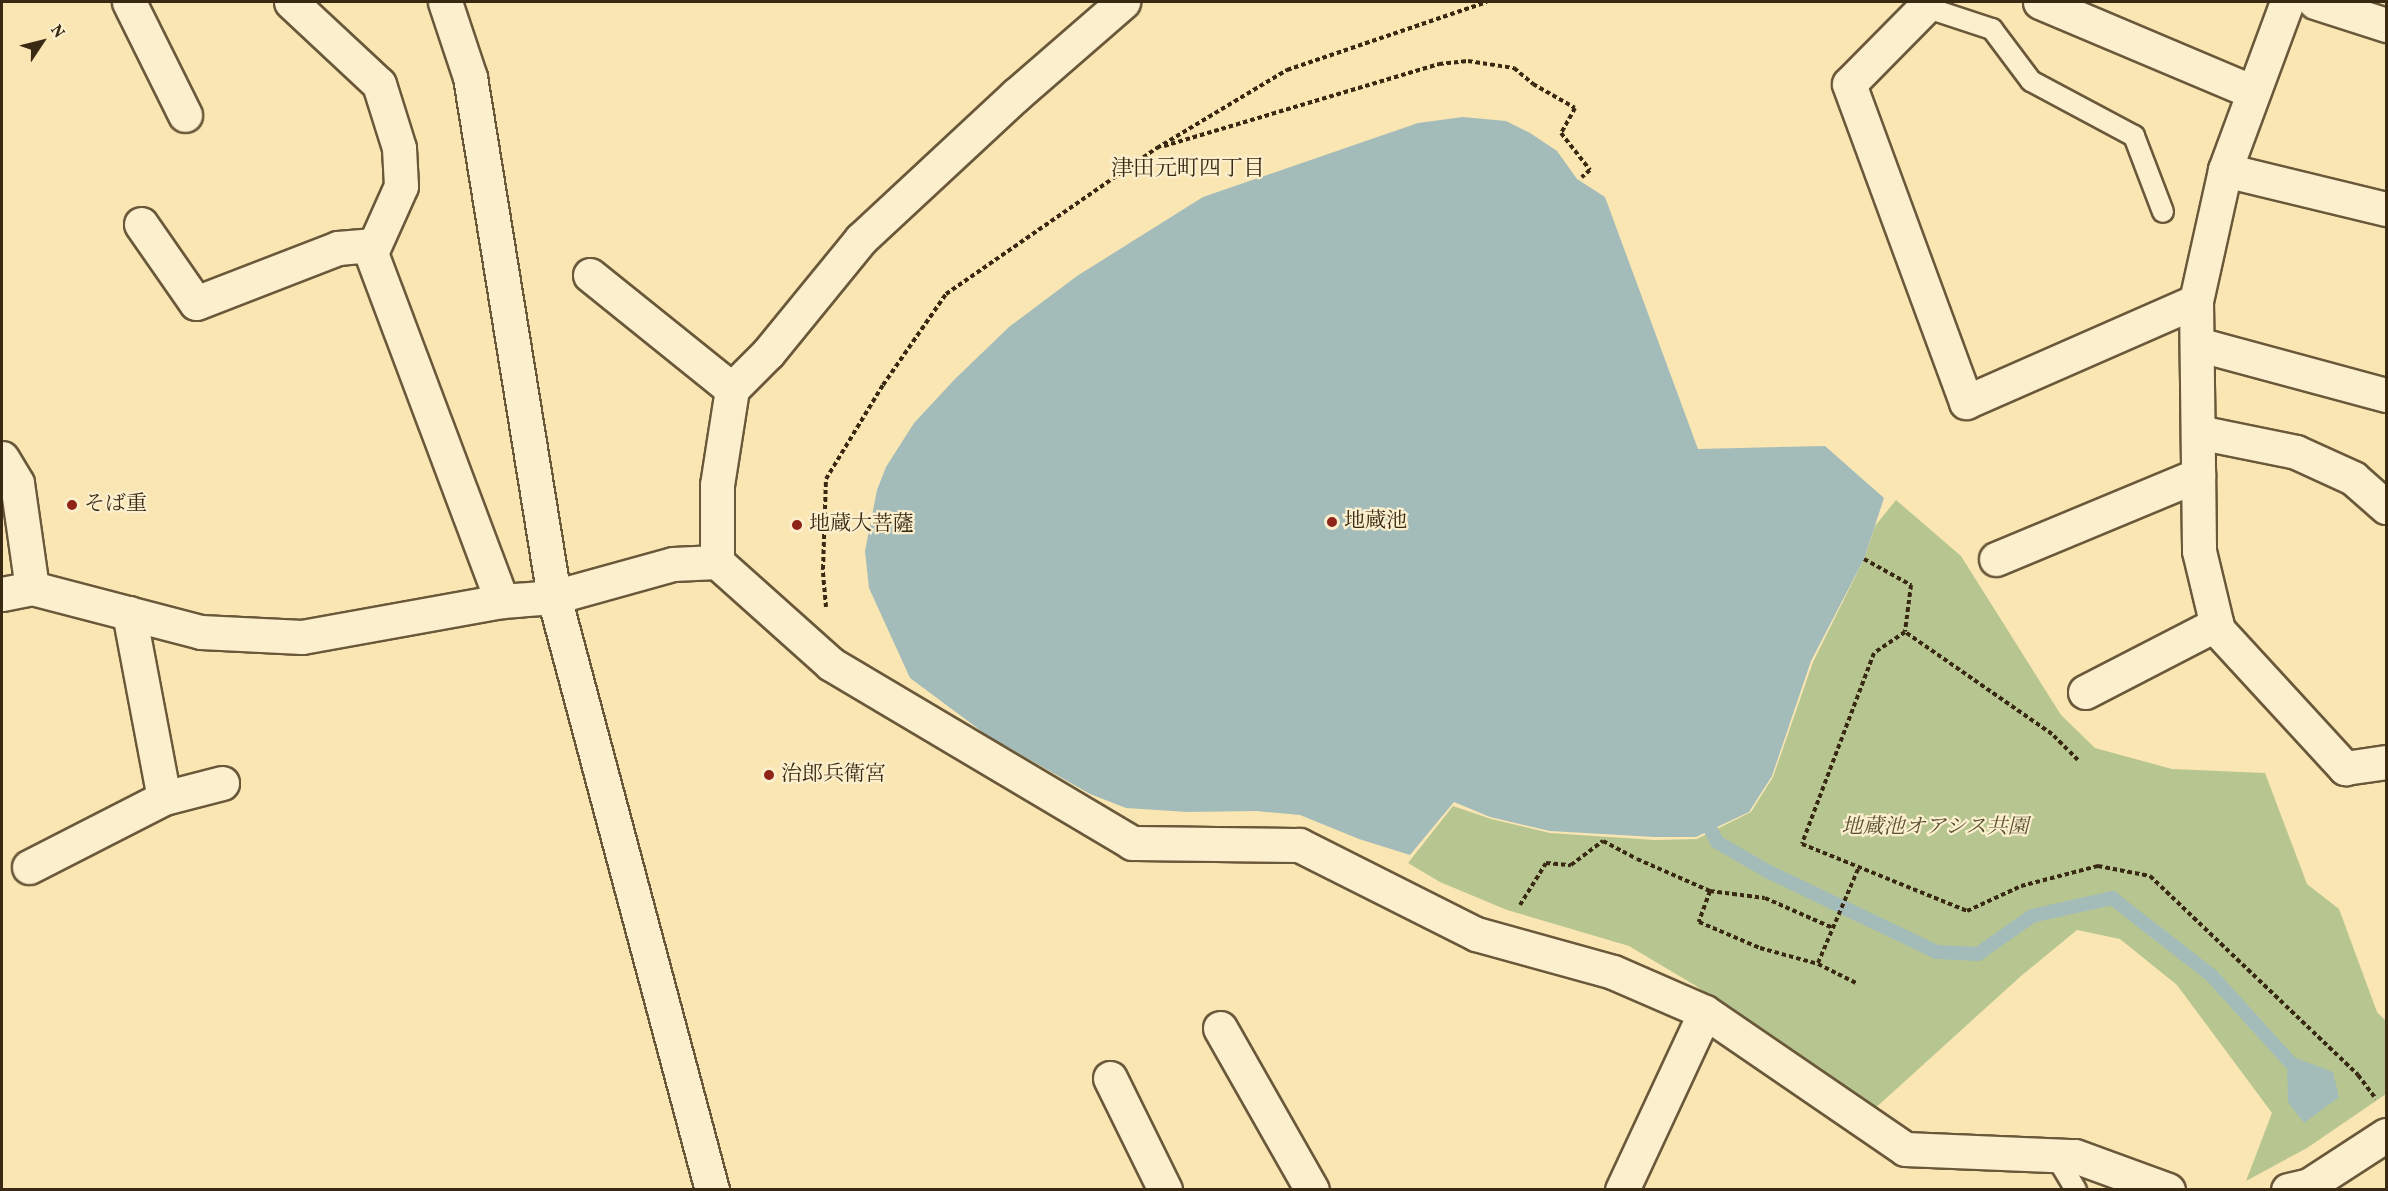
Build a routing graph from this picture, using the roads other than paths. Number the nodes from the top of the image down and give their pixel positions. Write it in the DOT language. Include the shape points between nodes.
graph roads {
  1 [pos="129,2"];
  2 [pos="291,2"];
  3 [pos="446,2"];
  4 [pos="1123,2"];
  5 [pos="2040,2"];
  6 [pos="2287,2"];
  7 [pos="2315,2"];
  8 [pos="1924,4"];
  9 [pos="2386,25"];
  10 [pos="2253,92"];
  11 [pos="185,115"];
  12 [pos="2225,170"];
  13 [pos="2386,209"];
  14 [pos="2163,212"];
  15 [pos="141,224"];
  16 [pos="374,245"];
  17 [pos="590,275"];
  18 [pos="2196,301"];
  19 [pos="2197,344"];
  20 [pos="732,389"];
  21 [pos="2386,395"];
  22 [pos="2198,432"];
  23 [pos="2,458"];
  24 [pos="2198,475"];
  25 [pos="2386,507"];
  26 [pos="1996,559"];
  27 [pos="717,562"];
  28 [pos="17,591"];
  29 [pos="554,597"];
  30 [pos="502,601"];
  31 [pos="129,613"];
  32 [pos="2217,624"];
  33 [pos="2085,692"];
  34 [pos="2386,762"];
  35 [pos="222,783"];
  36 [pos="164,798"];
  37 [pos="29,867"];
  38 [pos="1705,1012"];
  39 [pos="1220,1028"];
  40 [pos="1110,1078"];
  41 [pos="2386,1135"];
  42 [pos="2055,1155"];
  43 [pos="712,1190"];
  44 [pos="1165,1190"];
  45 [pos="1312,1190"];
  46 [pos="1622,1190"];
  47 [pos="2076,1190"];
  48 [pos="2168,1190"];
  49 [pos="2288,1190"];
  1 -- 11 [label="street"];
  2 -- 16 [label="street" via="379,84 399,148 401,186"];
  3 -- 29 [label="street" via="470,77"];
  4 -- 20 [label="street" via="861,239 768,353"];
  5 -- 10 [label="street"];
  6 -- 10 [label="street"];
  7 -- 9 [label="street"];
  8 -- 14 [label="lane" via="1992,29 2031,81 2134,136"];
  8 -- 18 [label="street" via="1849,84 1966,402"];
  10 -- 12 [label="street"];
  12 -- 13 [label="street"];
  12 -- 18 [label="street"];
  15 -- 16 [label="street" via="196,303 338,248"];
  16 -- 30 [label="street" via="371,253"];
  17 -- 20 [label="street"];
  18 -- 19 [label="street"];
  19 -- 21 [label="street"];
  19 -- 22 [label="street"];
  20 -- 27 [label="street" via="717,485"];
  22 -- 24 [label="street"];
  22 -- 25 [label="street" via="2296,452 2353,478"];
  23 -- 28 [label="street" via="17,483"];
  24 -- 26 [label="street"];
  24 -- 32 [label="street" via="2199,551"];
  27 -- 29 [label="street" via="673,564"];
  27 -- 38 [label="street" via="831,664 1132,843 1299,845 1476,934 1613,972"];
  28 -- 31 [label="street"];
  29 -- 30 [label="street"];
  29 -- 43 [label="street"];
  30 -- 31 [label="street" via="302,637 201,632"];
  31 -- 36 [label="street"];
  32 -- 33 [label="street"];
  32 -- 34 [label="street" via="2218,630 2345,768"];
  35 -- 36 [label="street"];
  36 -- 37 [label="street"];
  38 -- 42 [label="street" via="1905,1149"];
  38 -- 46 [label="street"];
  39 -- 45 [label="street"];
  40 -- 44 [label="street"];
  41 -- 49 [label="street" via="2309,1185"];
  42 -- 47 [label="lane"];
  42 -- 48 [label="street" via="2075,1156"];
}
